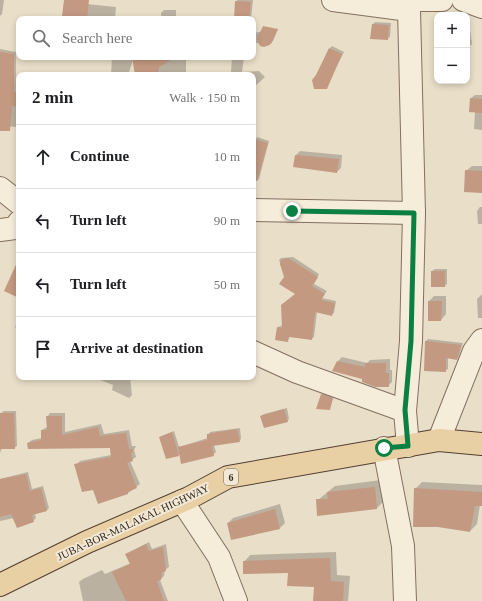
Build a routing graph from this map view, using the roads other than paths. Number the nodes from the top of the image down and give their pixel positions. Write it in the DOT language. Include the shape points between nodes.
graph roads {
  1 [pos="333,0"];
  2 [pos="442,0"];
  3 [pos="463,0"];
  4 [pos="411,3"];
  5 [pos="482,7"];
  6 [pos="0,188"];
  7 [pos="16,201"];
  8 [pos="256,210"];
  9 [pos="414,213"];
  10 [pos="16,226"];
  11 [pos="0,230"];
  12 [pos="482,340"];
  13 [pos="256,353"];
  14 [pos="405,410"];
  15 [pos="440,440"];
  16 [pos="482,444"];
  17 [pos="408,446"];
  18 [pos="384,448"];
  19 [pos="182,501"];
  20 [pos="0,585"];
  21 [pos="236,601"];
  22 [pos="405,601"];
  1 -- 4 [label="street"];
  2 -- 4 [label="street"];
  3 -- 5 [label="street"];
  4 -- 9 [label="street"];
  6 -- 7 [label="street"];
  8 -- 9 [label="street"];
  9 -- 14 [label="street" via="411,341"];
  10 -- 11 [label="street"];
  12 -- 15 [label="street" via="474,351"];
  13 -- 14 [label="street" via="297,372"];
  14 -- 17 [label="street"];
  15 -- 16 [label="main road, JUBA-BOR-MALAKAL HIGHWAY / 6"];
  15 -- 17 [label="main road, JUBA-BOR-MALAKAL HIGHWAY / 6"];
  17 -- 18 [label="main road, JUBA-BOR-MALAKAL HIGHWAY / 6"];
  18 -- 19 [label="main road, JUBA-BOR-MALAKAL HIGHWAY / 6" via="228,477"];
  18 -- 22 [label="street" via="403,546"];
  19 -- 20 [label="main road, JUBA-BOR-MALAKAL HIGHWAY / 6" via="87,542"];
  19 -- 21 [label="street" via="219,557"];
}
